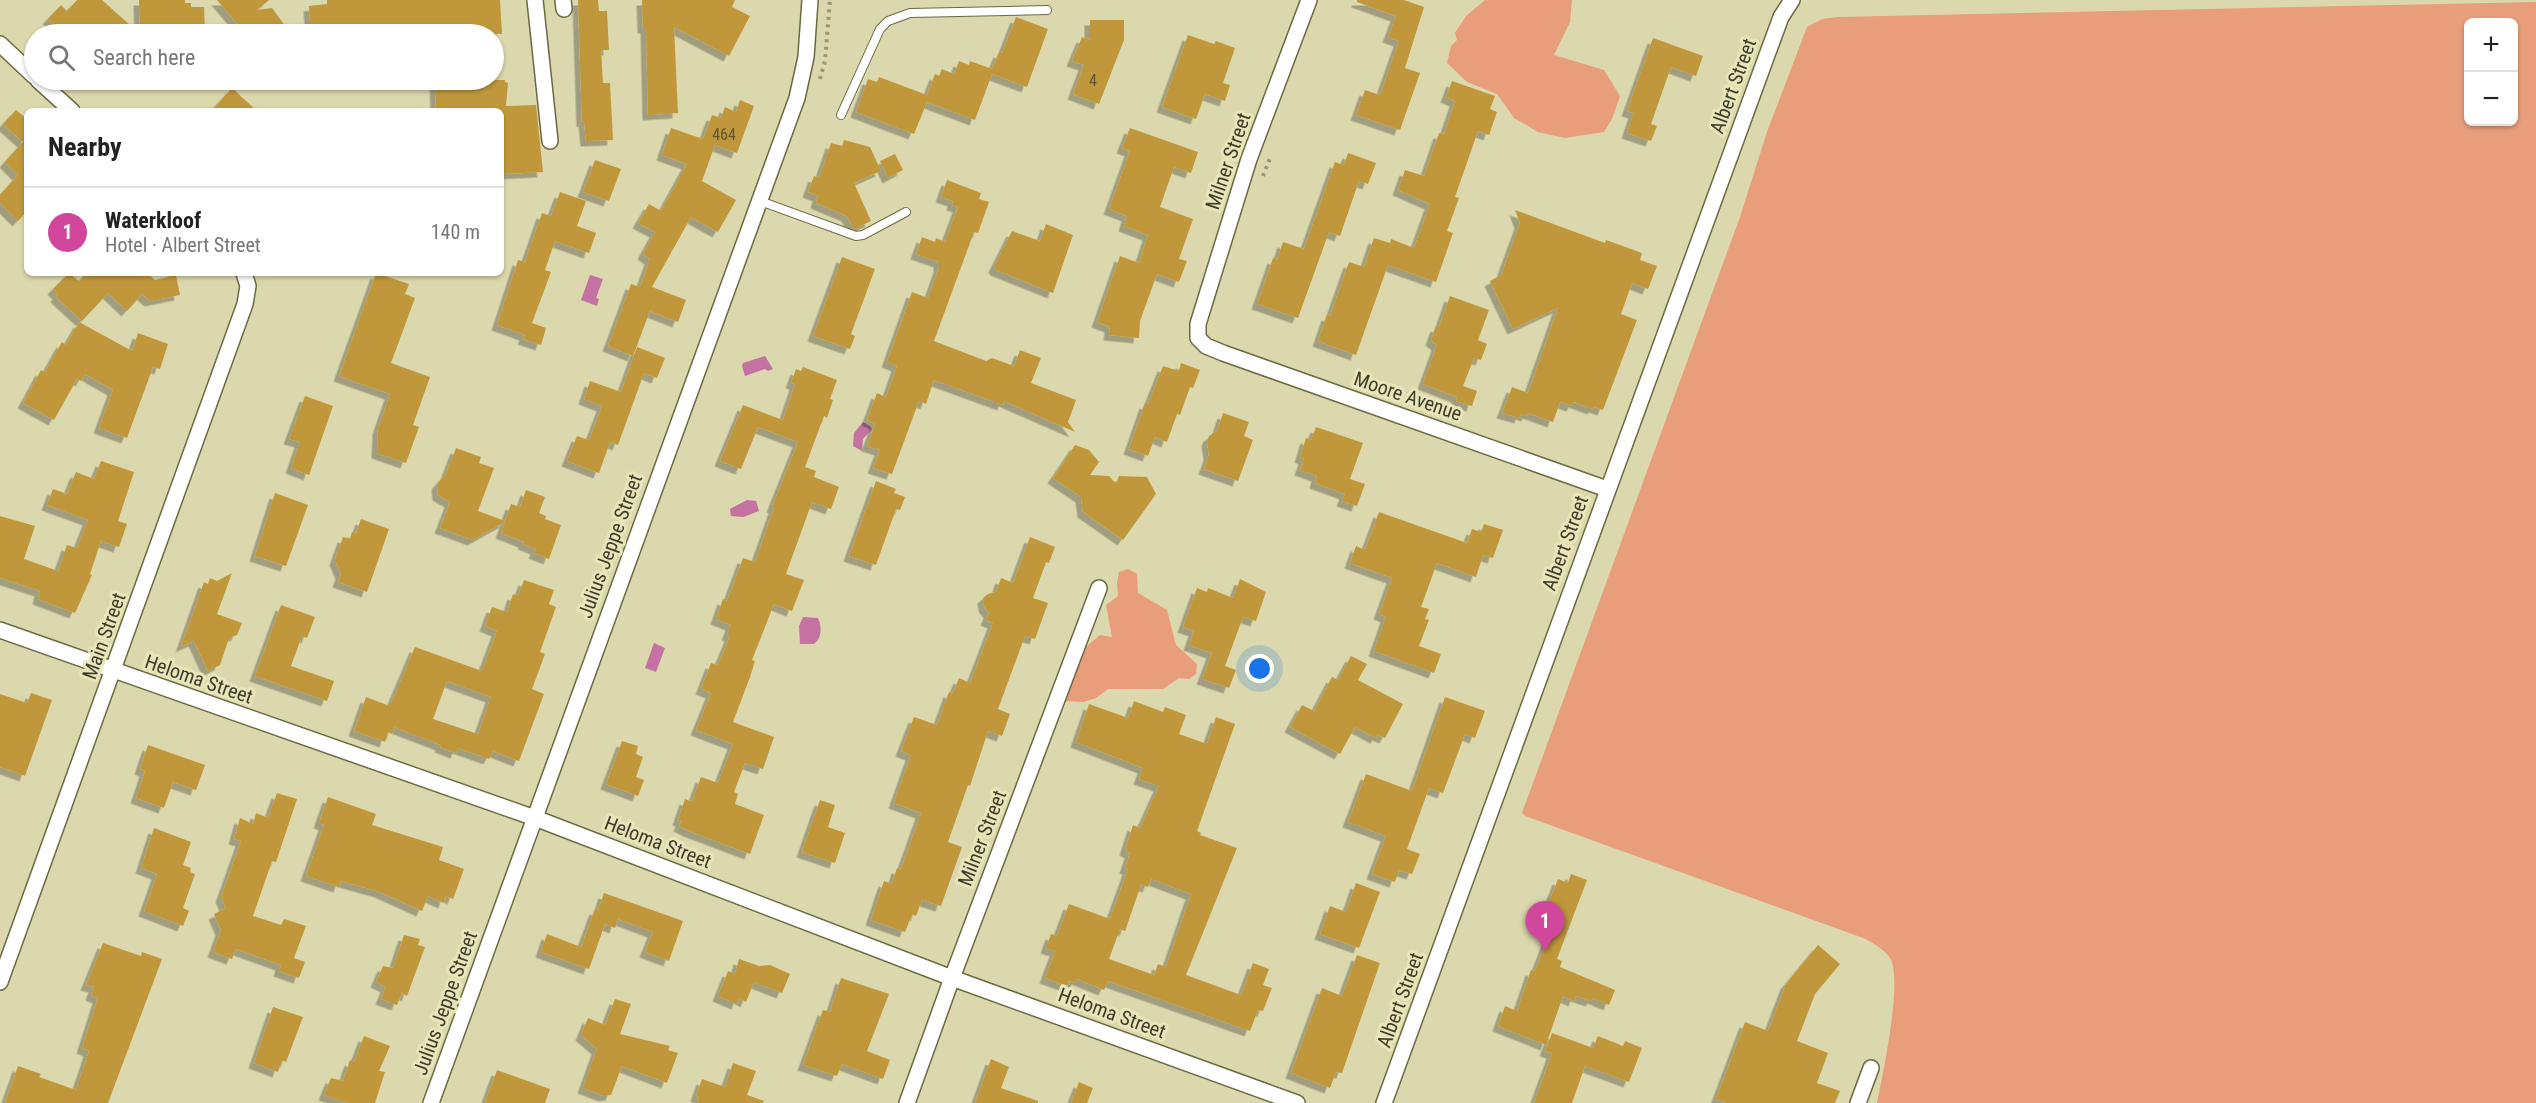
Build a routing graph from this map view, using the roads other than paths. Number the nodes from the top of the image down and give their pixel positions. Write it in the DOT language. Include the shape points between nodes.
graph roads {
  1 [pos="536,0"];
  2 [pos="810,0"];
  3 [pos="1309,0"];
  4 [pos="1792,0"];
  5 [pos="1047,10"];
  6 [pos="0,44"];
  7 [pos="24,67"];
  8 [pos="49,90"];
  9 [pos="69,108"];
  10 [pos="841,115"];
  11 [pos="550,141"];
  12 [pos="760,201"];
  13 [pos="906,212"];
  14 [pos="245,276"];
  15 [pos="1198,338"];
  16 [pos="1607,489"];
  17 [pos="1099,588"];
  18 [pos="0,630"];
  19 [pos="113,671"];
  20 [pos="535,818"];
  21 [pos="952,978"];
  22 [pos="0,982"];
  23 [pos="1871,1068"];
  24 [pos="431,1103"];
  25 [pos="907,1103"];
  26 [pos="1297,1103"];
  27 [pos="1384,1103"];
  28 [pos="1858,1103"];
  1 -- 11 [label="street"];
  2 -- 12 [label="street, Julius Jeppe Street" via="797,98"];
  3 -- 15 [label="street, Milner Street" via="1249,159 1198,324"];
  4 -- 16 [label="street, Albert Street" via="1781,17"];
  5 -- 10 [label="lane" via="910,13 888,21 880,29"];
  6 -- 7 [label="street"];
  8 -- 9 [label="street"];
  12 -- 13 [label="lane" via="856,236"];
  12 -- 20 [label="street, Julius Jeppe Street"];
  14 -- 19 [label="street, Main Street" via="248,286 245,304"];
  15 -- 16 [label="street, Moore Avenue" via="1223,353"];
  16 -- 27 [label="street, Albert Street"];
  17 -- 21 [label="street, Milner Street"];
  18 -- 19 [label="street, Heloma Street"];
  19 -- 20 [label="street, Heloma Street"];
  19 -- 22 [label="street, Main Street"];
  20 -- 21 [label="street, Heloma Street"];
  20 -- 24 [label="street, Julius Jeppe Street"];
  21 -- 25 [label="street, Milner Street"];
  21 -- 26 [label="street, Heloma Street"];
  23 -- 28 [label="street"];
}
